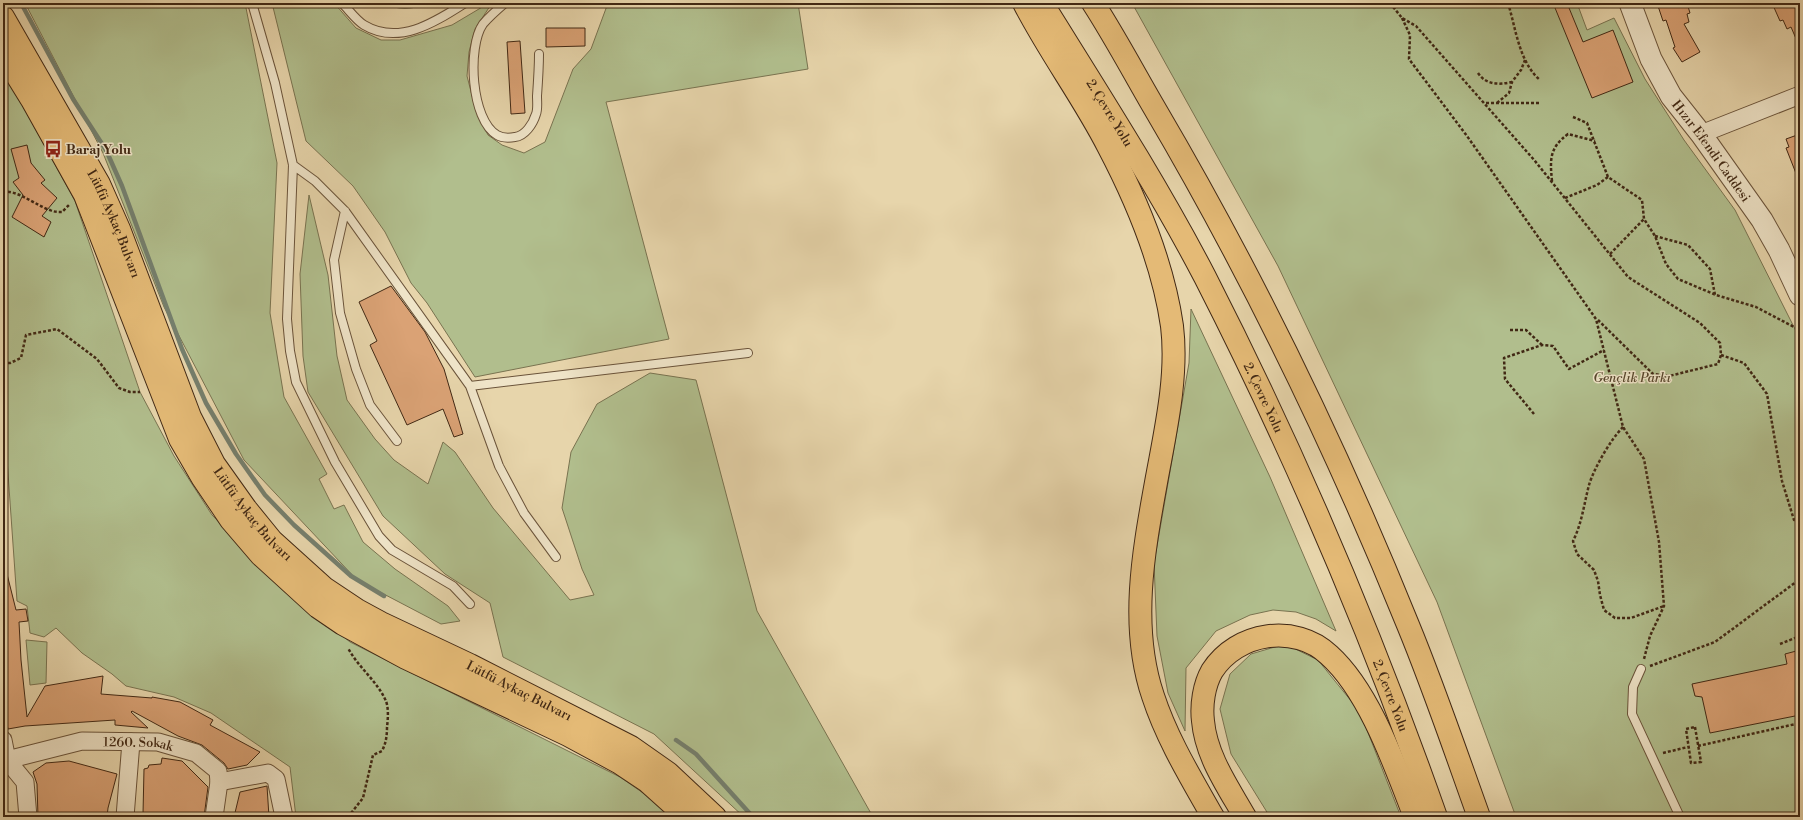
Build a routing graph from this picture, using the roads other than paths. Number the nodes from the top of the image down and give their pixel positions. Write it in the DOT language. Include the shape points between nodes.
graph roads {
  1 [pos="252,3"];
  2 [pos="342,3"];
  3 [pos="465,3"];
  4 [pos="505,3"];
  5 [pos="1024,3"];
  6 [pos="1042,3"];
  7 [pos="1630,3"];
  8 [pos="1096,6"];
  9 [pos="3,17"];
  10 [pos="3,53"];
  11 [pos="539,54"];
  12 [pos="1800,95"];
  13 [pos="1701,134"];
  14 [pos="293,166"];
  15 [pos="345,211"];
  16 [pos="1800,295"];
  17 [pos="748,353"];
  18 [pos="470,386"];
  19 [pos="397,441"];
  20 [pos="556,557"];
  21 [pos="470,604"];
  22 [pos="478,669"];
  23 [pos="1641,669"];
  24 [pos="466,687"];
  25 [pos="3,740"];
  26 [pos="131,742"];
  27 [pos="5,760"];
  28 [pos="219,782"];
  29 [pos="1472,797"];
  30 [pos="28,817"];
  31 [pos="125,817"];
  32 [pos="214,817"];
  33 [pos="284,817"];
  34 [pos="687,817"];
  35 [pos="715,817"];
  36 [pos="1213,817"];
  37 [pos="1245,817"];
  38 [pos="1415,817"];
  39 [pos="1436,817"];
  40 [pos="1479,817"];
  41 [pos="1482,817"];
  42 [pos="1680,817"];
  1 -- 14 [label="lane" via="275,83"];
  2 -- 3 [label="lane" via="364,25 385,33 406,34 445,16"];
  4 -- 11 [label="lane" via="483,25 476,38 474,52 476,94 480,111 486,123 497,135 507,138 520,137 537,114"];
  5 -- 36 [label="main road" via="1108,145 1150,239 1165,290 1172,327 1174,361 1166,433 1142,563 1140,620 1143,656 1152,695 1164,725"];
  6 -- 39 [label="main road, 2. Çevre Yolu" via="1095,88 1204,276 1262,395 1343,576"];
  7 -- 13 [label="street, Hızır Efendi Caddesi" via="1651,59 1671,96"];
  8 -- 29 [label="main road" via="1228,238 1313,408 1409,628"];
  9 -- 22 [label="main road, Lütfü Aykaç Bulvarı" via="99,184 119,229 190,417 214,464 246,509 272,541 324,588 381,623"];
  10 -- 24 [label="main road, Lütfü Aykaç Bulvarı" via="85,195 180,439 231,520 261,555 318,607 370,640"];
  12 -- 13 [label="street"];
  13 -- 16 [label="street, Hızır Efendi Caddesi" via="1762,220"];
  14 -- 15 [label="lane" via="315,181"];
  14 -- 21 [label="lane" via="288,319 290,351 296,382 335,462 379,536 392,550 453,586"];
  15 -- 18 [label="lane"];
  15 -- 19 [label="lane" via="334,260 340,313 356,369 370,405"];
  17 -- 18 [label="lane"];
  18 -- 20 [label="lane" via="499,466 524,513"];
  22 -- 24 [label="main road"];
  22 -- 35 [label="main road, Lütfü Aykaç Bulvarı" via="631,748 668,773"];
  23 -- 42 [label="lane" via="1633,687 1632,714"];
  24 -- 34 [label="main road, Lütfü Aykaç Bulvarı" via="568,735 620,763 647,781"];
  25 -- 27 [label="street"];
  26 -- 27 [label="street, 1260. Sokak" via="82,741"];
  26 -- 28 [label="street, 1260. Sokak" via="158,742 196,753 218,771"];
  26 -- 31 [label="street"];
  27 -- 30 [label="street" via="25,782"];
  28 -- 32 [label="street"];
  28 -- 33 [label="street" via="268,773 276,779"];
  29 -- 40 [label="main road"];
  29 -- 41 [label="main road"];
  37 -- 38 [label="main road" via="1209,750 1203,721 1204,694 1212,671 1235,648 1260,637 1277,635 1312,643 1342,668 1360,694 1379,732"];
}
